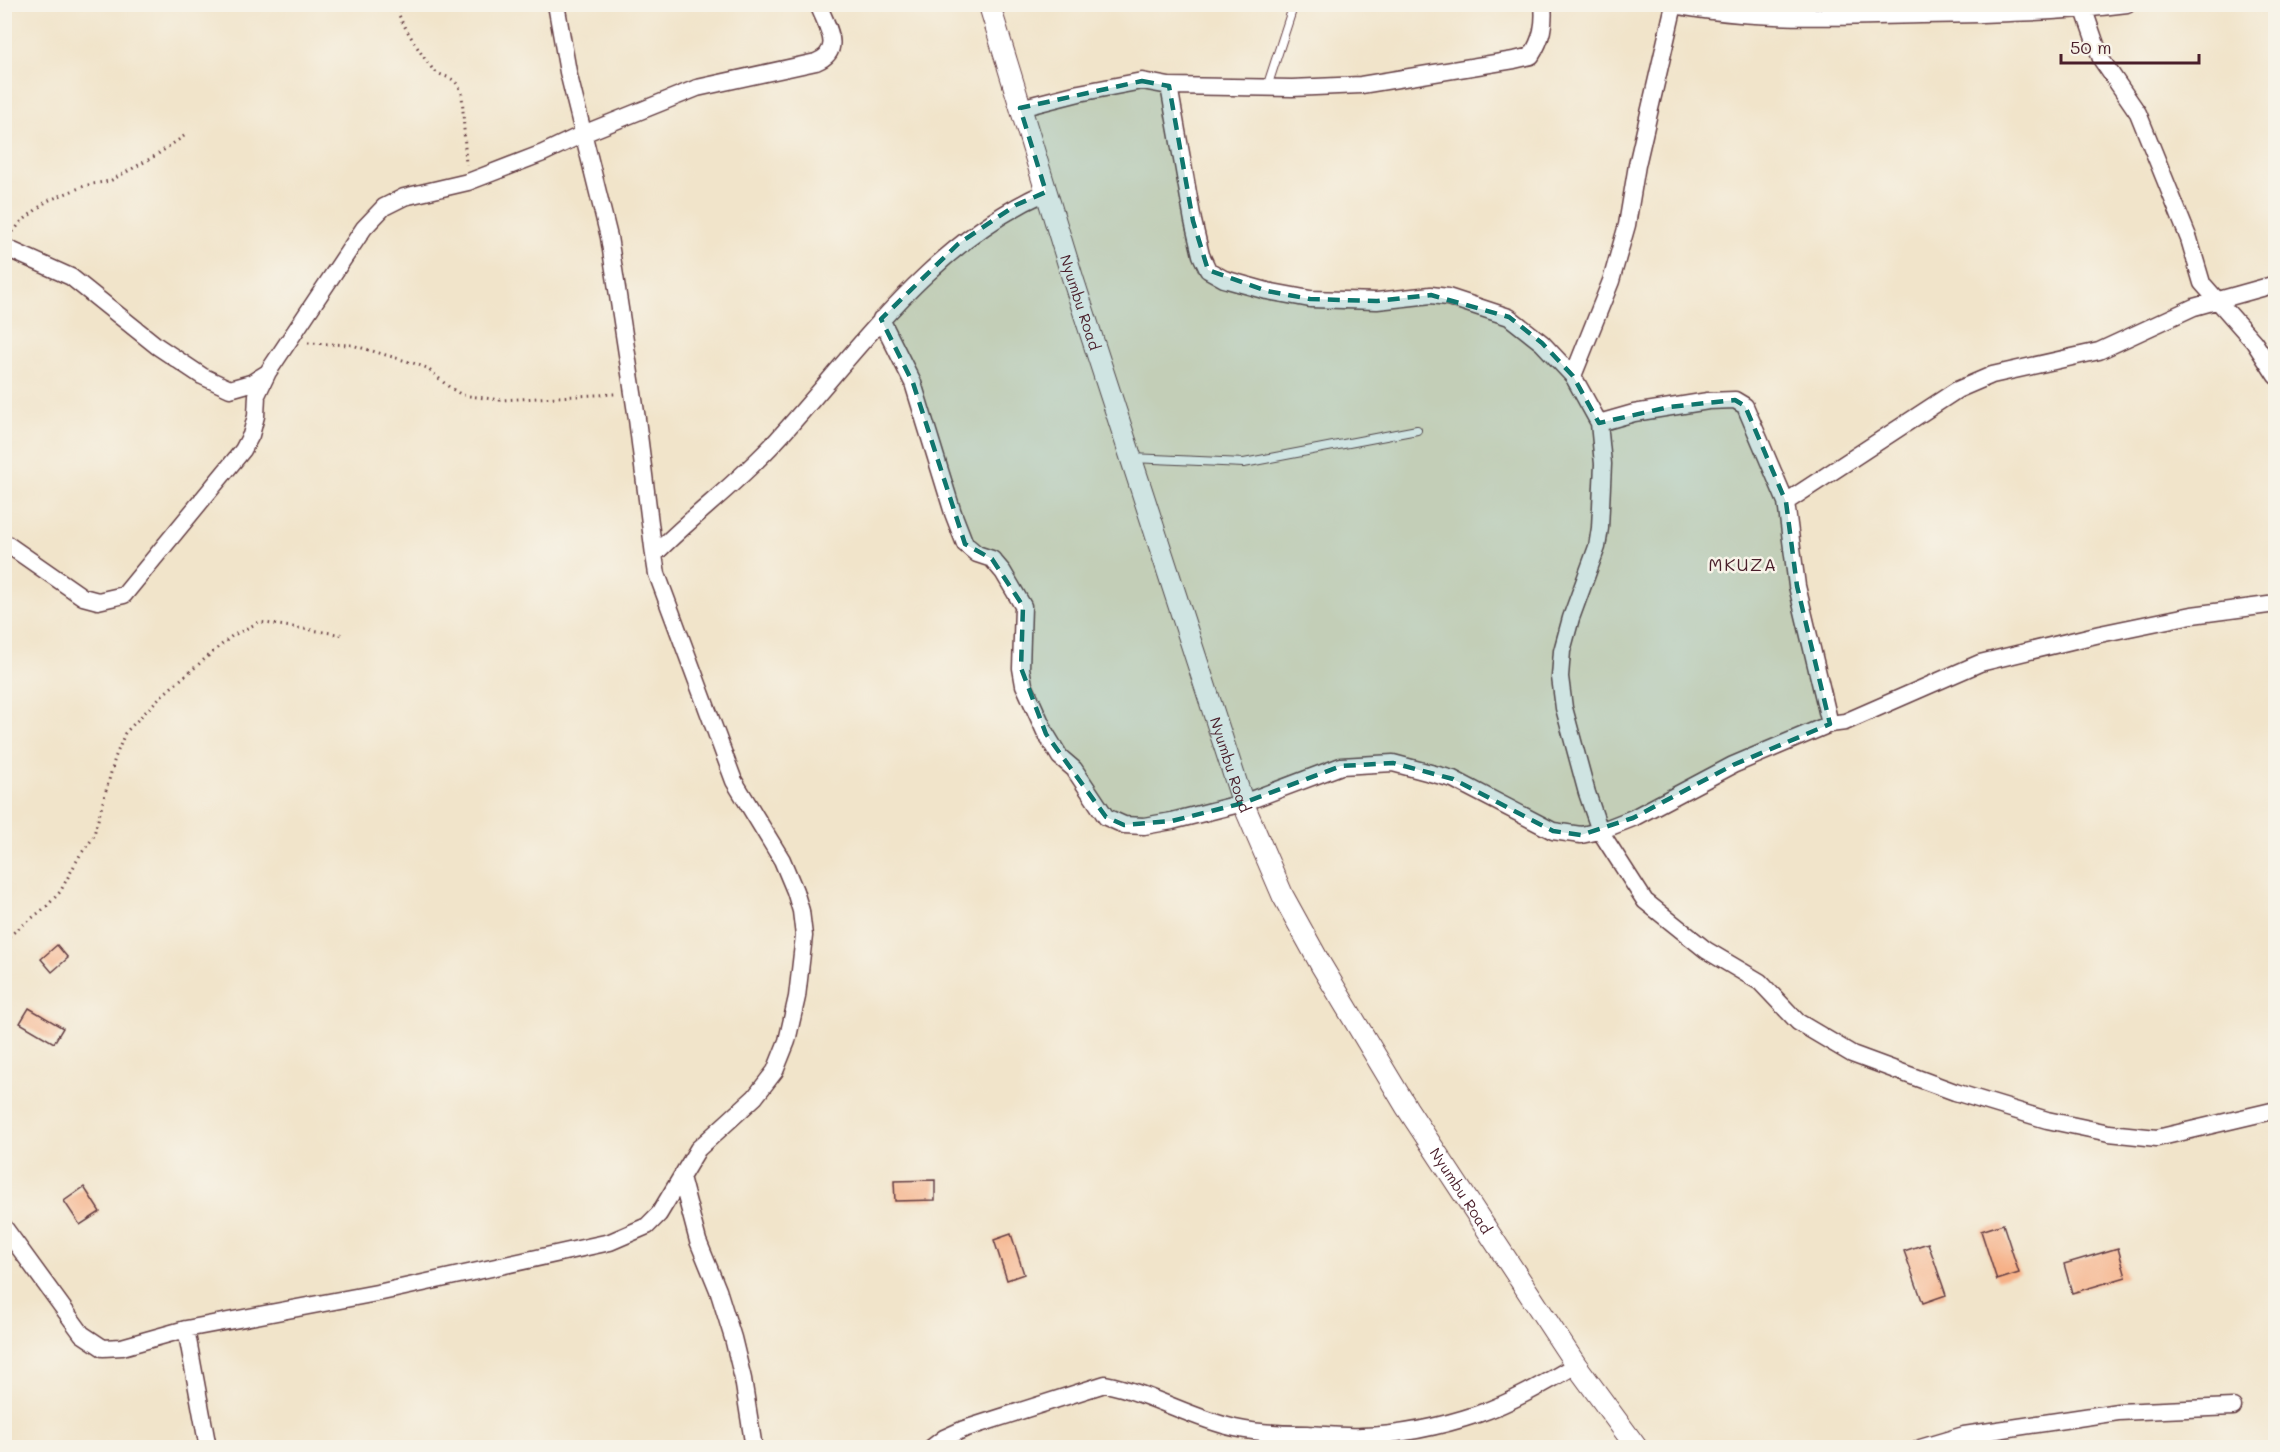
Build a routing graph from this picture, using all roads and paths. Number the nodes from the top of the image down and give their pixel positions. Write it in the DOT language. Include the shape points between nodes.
graph roads {
  1 [pos="399,4"];
  2 [pos="556,4"];
  3 [pos="818,4"];
  4 [pos="989,4"];
  5 [pos="1294,4"];
  6 [pos="1544,4"];
  7 [pos="1674,5"];
  8 [pos="2119,5"];
  9 [pos="2084,10"];
  10 [pos="1169,86"];
  11 [pos="1267,87"];
  12 [pos="1020,108"];
  13 [pos="187,134"];
  14 [pos="582,134"];
  15 [pos="468,182"];
  16 [pos="1046,192"];
  17 [pos="8,241"];
  18 [pos="2276,284"];
  19 [pos="2218,300"];
  20 [pos="881,319"];
  21 [pos="289,343"];
  22 [pos="268,372"];
  23 [pos="1573,376"];
  24 [pos="2276,376"];
  25 [pos="633,393"];
  26 [pos="1599,423"];
  27 [pos="1417,430"];
  28 [pos="1131,458"];
  29 [pos="1786,502"];
  30 [pos="4,542"];
  31 [pos="654,555"];
  32 [pos="2276,604"];
  33 [pos="344,635"];
  34 [pos="1830,723"];
  35 [pos="1243,803"];
  36 [pos="1600,831"];
  37 [pos="4,940"];
  38 [pos="2276,1110"];
  39 [pos="681,1177"];
  40 [pos="4,1227"];
  41 [pos="186,1329"];
  42 [pos="1576,1365"];
  43 [pos="2233,1407"];
  44 [pos="1937,1445"];
  45 [pos="208,1448"];
  46 [pos="754,1448"];
  47 [pos="931,1448"];
  48 [pos="1636,1448"];
  49 [pos="1920,1448"];
  1 -- 15 [label="path" via="402,22 432,69 455,80 462,93"];
  2 -- 14 [label="street"];
  3 -- 14 [label="street" via="832,40 826,58 697,88"];
  4 -- 12 [label="street, Nyumbu Road"];
  5 -- 11 [label="lane"];
  6 -- 11 [label="street" via="1541,42 1531,56 1361,85"];
  7 -- 9 [label="street" via="1713,12 1845,17"];
  7 -- 23 [label="street" via="1624,236 1611,281"];
  8 -- 9 [label="street"];
  9 -- 19 [label="street" via="2101,60 2138,113 2189,239 2202,283"];
  10 -- 11 [label="street"];
  10 -- 12 [label="street" via="1142,81"];
  10 -- 23 [label="street" via="1193,221 1208,270 1224,279 1310,299 1448,297 1509,317 1542,343"];
  12 -- 16 [label="street, Nyumbu Road"];
  13 -- 17 [label="path" via="110,181 87,185 47,201 21,222"];
  14 -- 15 [label="street"];
  14 -- 25 [label="street" via="609,237"];
  15 -- 21 [label="street" via="404,197 384,207 364,228"];
  16 -- 20 [label="street" via="1016,205 958,244"];
  16 -- 28 [label="street, Nyumbu Road"];
  17 -- 22 [label="street" via="72,277 157,346 202,376 230,389 251,383"];
  18 -- 19 [label="street"];
  19 -- 24 [label="street" via="2254,342"];
  19 -- 29 [label="street" via="2194,307 2099,351 1992,375 1957,390"];
  20 -- 31 [label="street" via="750,468"];
  20 -- 35 [label="street" via="913,383 962,539 977,554 992,559 1023,606 1024,685 1060,757 1074,769 1106,817 1124,825 1172,821"];
  21 -- 22 [label="street"];
  21 -- 25 [label="path" via="352,345 373,351 427,368 462,395 500,400"];
  22 -- 30 [label="street" via="257,395 254,426 243,450 124,595 98,601 83,597"];
  23 -- 26 [label="street"];
  25 -- 31 [label="street"];
  26 -- 29 [label="street" via="1658,409 1735,400 1745,406"];
  26 -- 36 [label="street" via="1603,464 1600,528 1562,651 1560,677 1564,708"];
  27 -- 28 [label="lane" via="1244,463"];
  28 -- 35 [label="street, Nyumbu Road"];
  29 -- 34 [label="street" via="1797,586"];
  31 -- 39 [label="street" via="657,574 734,781 782,860 798,901 804,936 797,997 775,1071 755,1097 698,1149"];
  32 -- 34 [label="street" via="2181,617 1980,663 1845,722"];
  33 -- 37 [label="path" via="259,622 232,636 160,697 125,733 93,837 60,892"];
  34 -- 36 [label="street" via="1733,765 1633,818"];
  35 -- 36 [label="street" via="1341,766 1393,763 1453,779 1553,831"];
  35 -- 42 [label="street, Nyumbu Road" via="1283,896 1322,965 1407,1108"];
  36 -- 38 [label="street" via="1645,901 1706,950 1760,982 1798,1022 1852,1054 1955,1092 2047,1120 2109,1133 2157,1138"];
  39 -- 41 [label="street" via="659,1214 647,1226 609,1242 382,1292"];
  39 -- 46 [label="street" via="698,1241 733,1338"];
  40 -- 41 [label="street" via="82,1334 103,1348 122,1347"];
  41 -- 45 [label="street"];
  42 -- 47 [label="street" via="1479,1414 1406,1431 1363,1436 1236,1428 1105,1384 964,1429"];
  42 -- 48 [label="street, Nyumbu Road"];
  43 -- 44 [label="street" via="2118,1412 1964,1435"];
  44 -- 49 [label="street"];
}
